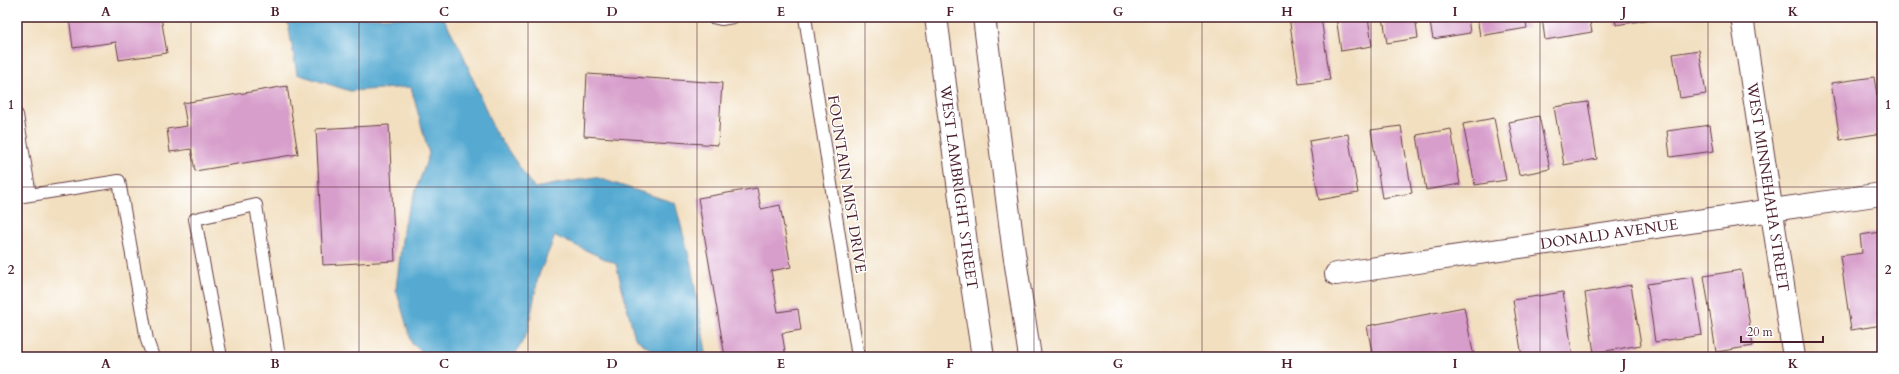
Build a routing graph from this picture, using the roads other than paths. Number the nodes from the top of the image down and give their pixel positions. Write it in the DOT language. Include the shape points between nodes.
graph roads {
  1 [pos="712,17"];
  2 [pos="733,17"];
  3 [pos="805,17"];
  4 [pos="936,17"];
  5 [pos="984,17"];
  6 [pos="1742,17"];
  7 [pos="17,115"];
  8 [pos="1882,194"];
  9 [pos="30,195"];
  10 [pos="17,197"];
  11 [pos="1771,209"];
  12 [pos="1336,274"];
  13 [pos="153,357"];
  14 [pos="221,357"];
  15 [pos="279,357"];
  16 [pos="858,357"];
  17 [pos="983,357"];
  18 [pos="1030,357"];
  19 [pos="1794,357"];
  1 -- 2 [label="lane"];
  3 -- 16 [label="lane, FOUNTAIN MIST DRIVE"];
  4 -- 17 [label="street, WEST LAMBRIGHT STREET"];
  5 -- 18 [label="street"];
  6 -- 11 [label="street, WEST MINNEHAHA STREET"];
  7 -- 9 [label="lane"];
  8 -- 11 [label="street, DONALD AVENUE"];
  9 -- 10 [label="lane"];
  9 -- 13 [label="lane" via="119,181 147,340"];
  11 -- 12 [label="street, DONALD AVENUE"];
  11 -- 19 [label="street, WEST MINNEHAHA STREET"];
  14 -- 15 [label="lane" via="196,219 256,205"];
}
